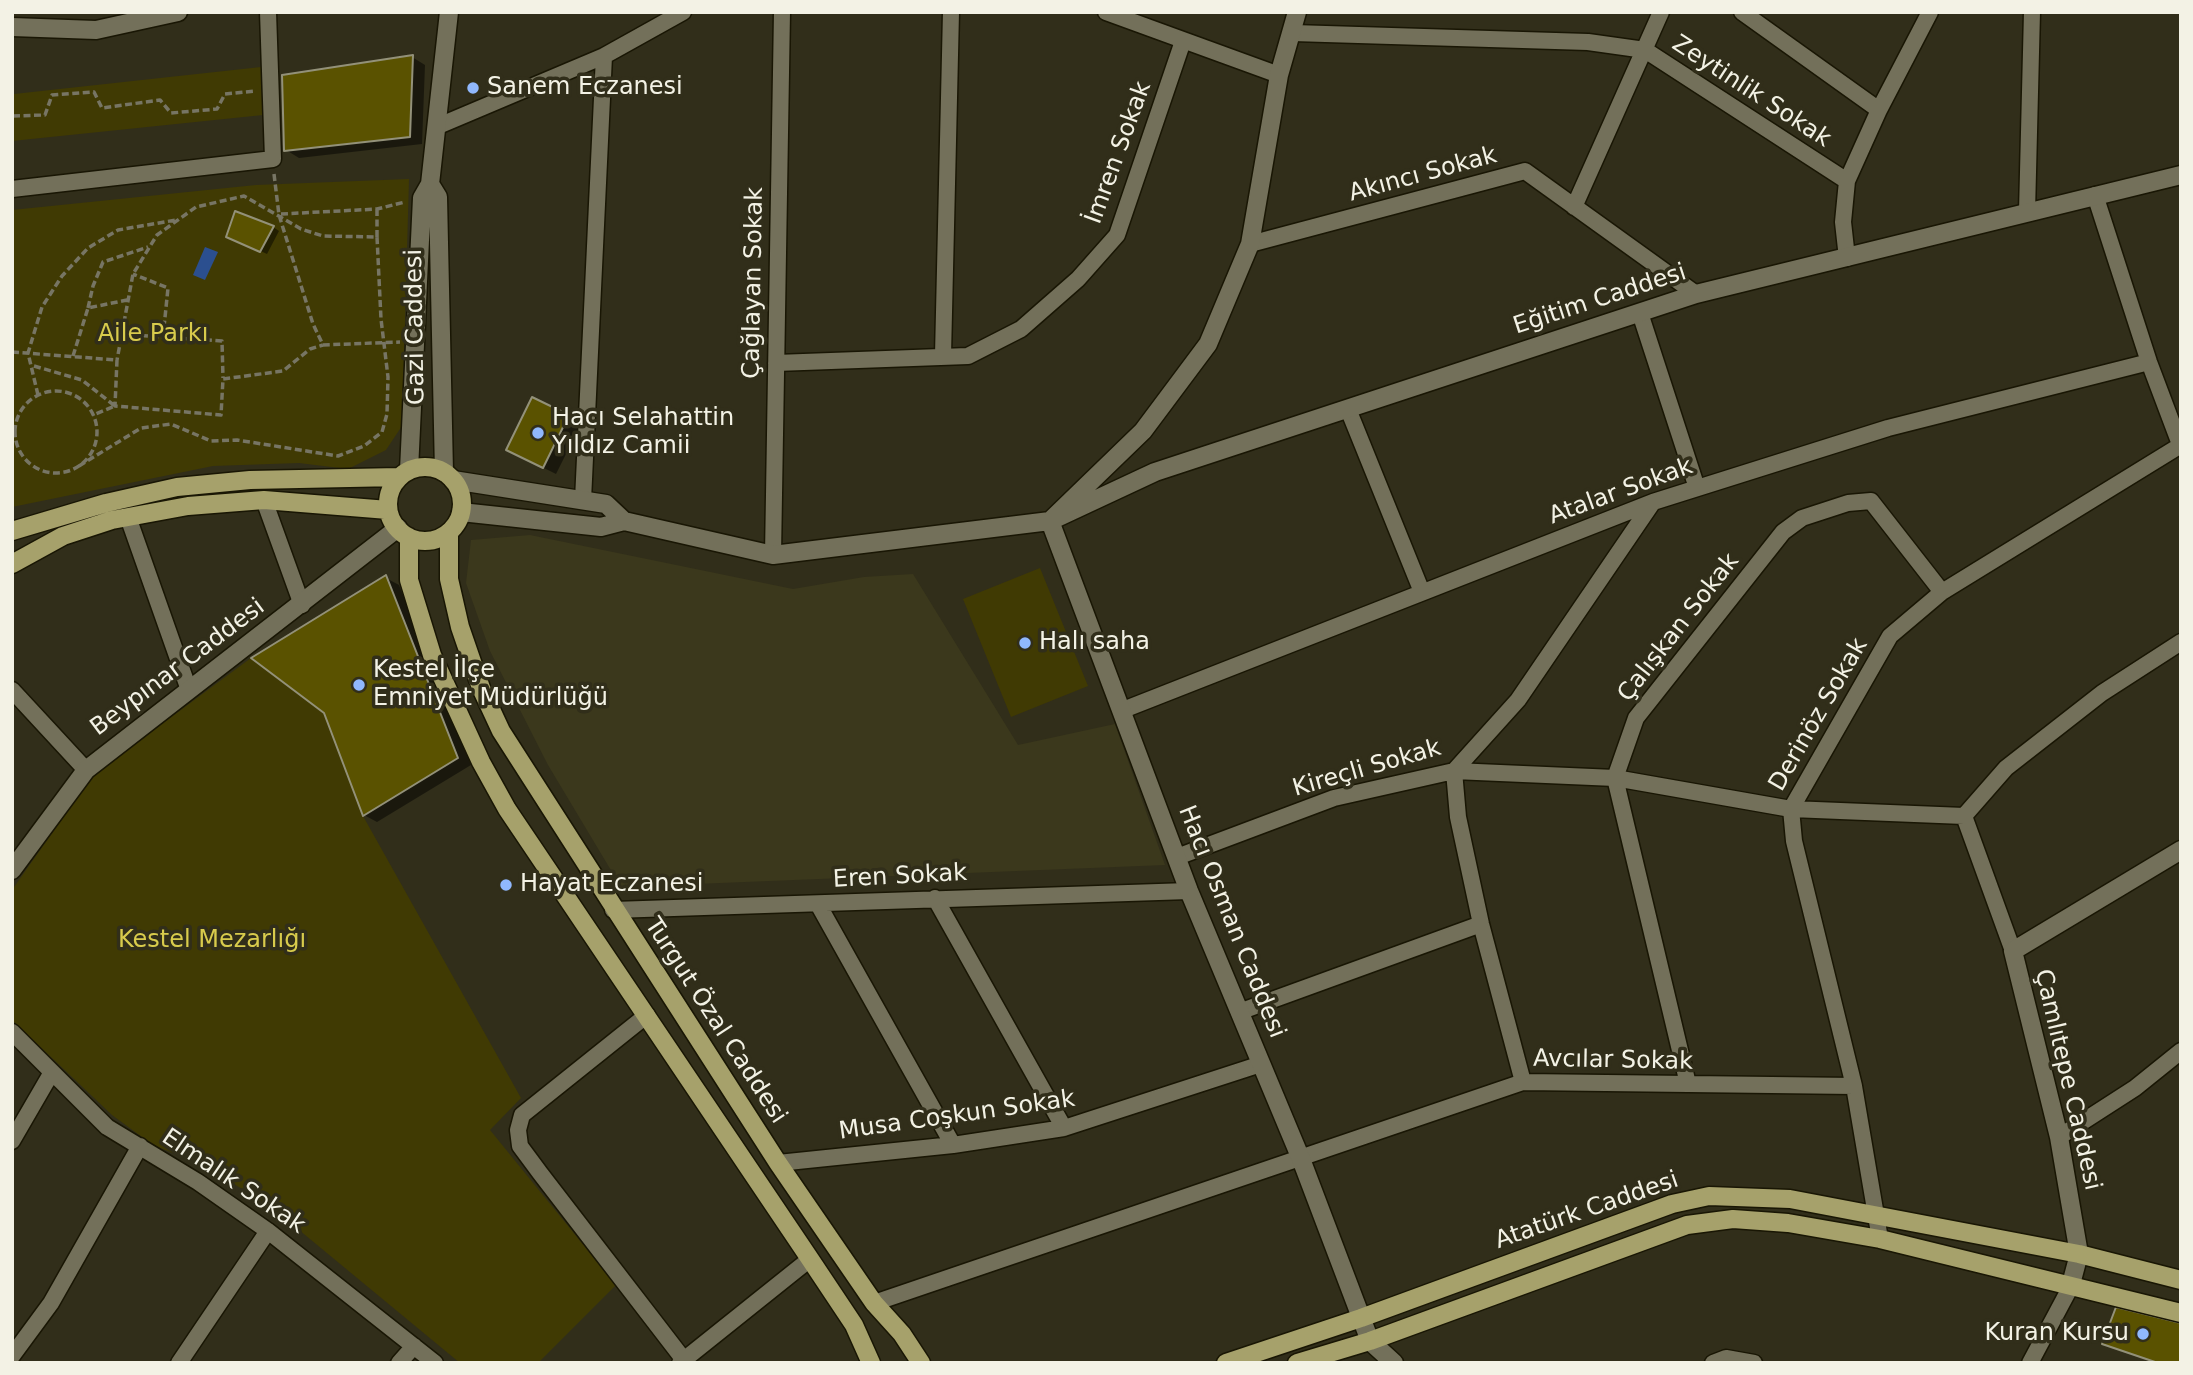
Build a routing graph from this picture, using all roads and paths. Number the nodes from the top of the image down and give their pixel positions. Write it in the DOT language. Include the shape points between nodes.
graph roads {
  1 [pos="178,12"];
  2 [pos="268,12"];
  3 [pos="449,12"];
  4 [pos="684,12"];
  5 [pos="782,12"];
  6 [pos="951,12"];
  7 [pos="1107,12"];
  8 [pos="1297,12"];
  9 [pos="1661,12"];
  10 [pos="1742,12"];
  11 [pos="1930,12"];
  12 [pos="2032,12"];
  13 [pos="1126,16"];
  14 [pos="139,17"];
  15 [pos="12,27"];
  16 [pos="1293,33"];
  17 [pos="1182,41"];
  18 [pos="1645,50"];
  19 [pos="604,56"];
  20 [pos="1279,75"];
  21 [pos="262,90"];
  22 [pos="1879,110"];
  23 [pos="13,116"];
  24 [pos="436,127"];
  25 [pos="272,159"];
  26 [pos="2181,175"];
  27 [pos="1847,181"];
  28 [pos="12,189"];
  29 [pos="426,191"];
  30 [pos="2095,195"];
  31 [pos="1574,207"];
  32 [pos="377,209"];
  33 [pos="2027,212"];
  34 [pos="279,215"];
  35 [pos="178,220"];
  36 [pos="377,237"];
  37 [pos="1250,244"];
  38 [pos="150,247"];
  39 [pos="1847,258"];
  40 [pos="133,274"];
  41 [pos="1696,294"];
  42 [pos="127,300"];
  43 [pos="88,308"];
  44 [pos="1640,313"];
  45 [pos="120,334"];
  46 [pos="163,337"];
  47 [pos="416,340"];
  48 [pos="386,344"];
  49 [pos="323,345"];
  50 [pos="12,352"];
  51 [pos="29,353"];
  52 [pos="943,355"];
  53 [pos="73,356"];
  54 [pos="117,360"];
  55 [pos="2149,362"];
  56 [pos="776,363"];
  57 [pos="34,366"];
  58 [pos="223,379"];
  59 [pos="38,395"];
  60 [pos="115,406"];
  61 [pos="1348,409"];
  62 [pos="93,415"];
  63 [pos="2180,446"];
  64 [pos="79,466"];
  65 [pos="404,474"];
  66 [pos="449,476"];
  67 [pos="1697,488"];
  68 [pos="264,500"];
  69 [pos="583,500"];
  70 [pos="1653,502"];
  71 [pos="388,510"];
  72 [pos="461,512"];
  73 [pos="128,517"];
  74 [pos="624,521"];
  75 [pos="1050,521"];
  76 [pos="12,531"];
  77 [pos="449,532"];
  78 [pos="403,533"];
  79 [pos="773,555"];
  80 [pos="12,564"];
  81 [pos="1942,592"];
  82 [pos="1422,593"];
  83 [pos="302,605"];
  84 [pos="2181,642"];
  85 [pos="12,690"];
  86 [pos="189,690"];
  87 [pos="1123,710"];
  88 [pos="86,770"];
  89 [pos="1454,771"];
  90 [pos="1615,778"];
  91 [pos="1791,809"];
  92 [pos="1964,817"];
  93 [pos="2181,850"];
  94 [pos="1177,857"];
  95 [pos="12,870"];
  96 [pos="1189,891"];
  97 [pos="935,898"];
  98 [pos="818,904"];
  99 [pos="613,910"];
  100 [pos="1481,924"];
  101 [pos="2013,951"];
  102 [pos="1239,1012"];
  103 [pos="647,1015"];
  104 [pos="12,1032"];
  105 [pos="2181,1051"];
  106 [pos="1261,1064"];
  107 [pos="52,1072"];
  108 [pos="1523,1082"];
  109 [pos="1688,1084"];
  110 [pos="1854,1086"];
  111 [pos="1064,1128"];
  112 [pos="2059,1137"];
  113 [pos="12,1141"];
  114 [pos="953,1145"];
  115 [pos="140,1146"];
  116 [pos="1300,1159"];
  117 [pos="778,1163"];
  118 [pos="1878,1216"];
  119 [pos="268,1231"];
  120 [pos="1880,1239"];
  121 [pos="2079,1254"];
  122 [pos="810,1259"];
  123 [pos="2181,1280"];
  124 [pos="2070,1288"];
  125 [pos="874,1303"];
  126 [pos="2181,1314"];
  127 [pos="1360,1318"];
  128 [pos="1370,1341"];
  129 [pos="414,1346"];
  130 [pos="12,1356"];
  131 [pos="1262,1357"];
  132 [pos="682,1361"];
  133 [pos="179,1363"];
  134 [pos="398,1363"];
  135 [pos="435,1363"];
  136 [pos="871,1363"];
  137 [pos="921,1363"];
  138 [pos="1226,1363"];
  139 [pos="1297,1363"];
  140 [pos="1394,1363"];
  141 [pos="1713,1363"];
  142 [pos="1754,1363"];
  143 [pos="2030,1363"];
  1 -- 14 [label="main road"];
  2 -- 25 [label="street"];
  3 -- 24 [label="main road, Gazi Caddesi"];
  4 -- 19 [label="street"];
  5 -- 56 [label="street, Çağlayan Sokak"];
  6 -- 52 [label="street"];
  7 -- 13 [label="street"];
  8 -- 16 [label="main road"];
  9 -- 18 [label="street"];
  10 -- 22 [label="street"];
  11 -- 22 [label="street"];
  12 -- 33 [label="street"];
  13 -- 17 [label="street"];
  14 -- 15 [label="main road" via="96,30"];
  16 -- 18 [label="street, Zeytinlik Sokak" via="1588,41"];
  16 -- 20 [label="main road"];
  17 -- 20 [label="street"];
  17 -- 52 [label="street, İmren Sokak" via="1117,235 1078,279 1021,329 968,356"];
  18 -- 27 [label="street, Zeytinlik Sokak"];
  18 -- 31 [label="street"];
  19 -- 24 [label="street"];
  19 -- 69 [label="street"];
  20 -- 37 [label="main road"];
  21 -- 23 [label="path" via="225,94 217,108 171,113 160,100 102,108 94,92 52,95 45,115"];
  22 -- 27 [label="street"];
  24 -- 29 [label="main road, Gazi Caddesi"];
  25 -- 28 [label="street"];
  25 -- 34 [label="path"];
  26 -- 30 [label="main road, Eğitim Caddesi"];
  27 -- 39 [label="street" via="1843,222"];
  29 -- 32 [label="path"];
  29 -- 47 [label="main road, Gazi Caddesi"];
  29 -- 66 [label="main road, Gazi Caddesi" via="438,197"];
  30 -- 33 [label="main road, Eğitim Caddesi"];
  30 -- 55 [label="street"];
  31 -- 37 [label="street, Akıncı Sokak" via="1525,171"];
  31 -- 41 [label="street, Akıncı Sokak"];
  32 -- 34 [label="path"];
  32 -- 36 [label="path"];
  33 -- 39 [label="main road, Eğitim Caddesi"];
  34 -- 35 [label="path" via="244,196 196,207"];
  34 -- 36 [label="path" via="323,236"];
  34 -- 49 [label="path"];
  35 -- 38 [label="path" via="157,235"];
  35 -- 51 [label="path" via="118,230 88,248 42,307"];
  36 -- 48 [label="path"];
  37 -- 75 [label="main road" via="1208,344 1143,431"];
  38 -- 40 [label="path"];
  38 -- 43 [label="path" via="103,262"];
  39 -- 41 [label="main road, Eğitim Caddesi"];
  40 -- 42 [label="path"];
  40 -- 46 [label="path" via="168,288"];
  41 -- 44 [label="main road, Eğitim Caddesi"];
  42 -- 43 [label="path"];
  42 -- 45 [label="path"];
  43 -- 53 [label="path"];
  44 -- 61 [label="main road, Eğitim Caddesi"];
  44 -- 67 [label="street"];
  45 -- 46 [label="path"];
  45 -- 54 [label="path"];
  46 -- 58 [label="path" via="222,341"];
  47 -- 48 [label="path"];
  47 -- 65 [label="main road, Gazi Caddesi"];
  48 -- 49 [label="path"];
  48 -- 64 [label="path" via="387,414 382,432 351,451 338,456 237,440 211,441 171,425 141,429"];
  49 -- 58 [label="path" via="310,349 283,371"];
  50 -- 51 [label="path"];
  51 -- 53 [label="path"];
  51 -- 57 [label="path"];
  52 -- 56 [label="street, İmren Sokak"];
  53 -- 54 [label="path"];
  54 -- 60 [label="path"];
  55 -- 63 [label="street"];
  55 -- 67 [label="street, Atalar Sokak" via="1888,429"];
  56 -- 79 [label="street, Çağlayan Sokak"];
  57 -- 59 [label="path"];
  57 -- 60 [label="path" via="82,380"];
  58 -- 60 [label="path" via="221,415"];
  59 -- 62 [label="path" via="51,391 76,396"];
  59 -- 64 [label="path" via="27,402 15,425 19,451 27,462 46,472 67,472"];
  60 -- 62 [label="path"];
  61 -- 75 [label="main road, Eğitim Caddesi" via="1155,472"];
  61 -- 82 [label="street"];
  62 -- 64 [label="path" via="96,443"];
  63 -- 81 [label="street, Derinöz Sokak"];
  65 -- 66 [label="main road" via="421,467"];
  65 -- 71 [label="main road" via="392,487"];
  65 -- 76 [label="main road" via="177,487"];
  66 -- 69 [label="main road"];
  66 -- 72 [label="main road" via="462,500"];
  67 -- 70 [label="street, Atalar Sokak"];
  68 -- 71 [label="main road"];
  68 -- 73 [label="main road"];
  68 -- 83 [label="street"];
  69 -- 74 [label="main road" via="606,505"];
  70 -- 82 [label="street, Atalar Sokak"];
  70 -- 89 [label="street, Kireçli Sokak" via="1518,699"];
  71 -- 78 [label="main road"];
  72 -- 74 [label="main road" via="601,527"];
  72 -- 77 [label="main road"];
  73 -- 80 [label="main road" via="63,536"];
  73 -- 86 [label="street"];
  74 -- 79 [label="main road, Eğitim Caddesi"];
  75 -- 79 [label="main road, Eğitim Caddesi"];
  75 -- 87 [label="main road, Hacı Osman Caddesi"];
  77 -- 78 [label="main road" via="428,541"];
  77 -- 99 [label="main road, Turgut Özal Caddesi" via="449,579 481,688 507,741"];
  78 -- 83 [label="main road, Beypınar Caddesi"];
  78 -- 103 [label="main road" via="412,597 432,655 481,762 534,852"];
  81 -- 90 [label="street, Çalışkan Sokak" via="1871,501 1848,503 1802,518 1783,532 1636,718"];
  81 -- 91 [label="street, Derinöz Sokak" via="1890,636"];
  82 -- 87 [label="street, Atalar Sokak"];
  83 -- 86 [label="main road, Beypınar Caddesi"];
  84 -- 92 [label="street" via="2102,693 2006,768"];
  85 -- 88 [label="street"];
  86 -- 88 [label="main road, Beypınar Caddesi"];
  87 -- 94 [label="main road, Hacı Osman Caddesi"];
  88 -- 95 [label="main road, Beypınar Caddesi"];
  89 -- 90 [label="street"];
  89 -- 94 [label="street, Kireçli Sokak" via="1334,798"];
  89 -- 100 [label="street" via="1458,817"];
  90 -- 91 [label="street"];
  90 -- 109 [label="street"];
  91 -- 92 [label="street"];
  91 -- 110 [label="street, Derinöz Sokak" via="1794,841"];
  92 -- 101 [label="street"];
  93 -- 101 [label="main road, Çamlıtepe Caddesi"];
  94 -- 96 [label="main road, Hacı Osman Caddesi"];
  96 -- 97 [label="street, Eren Sokak"];
  96 -- 102 [label="main road, Hacı Osman Caddesi"];
  97 -- 98 [label="street, Eren Sokak"];
  97 -- 111 [label="street"];
  98 -- 99 [label="street, Eren Sokak"];
  98 -- 114 [label="street"];
  99 -- 117 [label="main road, Turgut Özal Caddesi"];
  100 -- 102 [label="street"];
  100 -- 108 [label="street"];
  101 -- 112 [label="main road, Çamlıtepe Caddesi"];
  102 -- 106 [label="main road, Hacı Osman Caddesi"];
  103 -- 122 [label="main road"];
  103 -- 132 [label="street" via="522,1115 518,1130 520,1146"];
  104 -- 107 [label="street, Elmalık Sokak"];
  105 -- 112 [label="street" via="2135,1088"];
  106 -- 111 [label="street, Musa Coşkun Sokak"];
  106 -- 116 [label="main road, Hacı Osman Caddesi"];
  107 -- 113 [label="street"];
  107 -- 115 [label="street, Elmalık Sokak" via="107,1127"];
  108 -- 109 [label="street, Avcılar Sokak"];
  108 -- 116 [label="street, Avcılar Sokak"];
  109 -- 110 [label="street, Avcılar Sokak"];
  110 -- 118 [label="street, Derinöz Sokak"];
  111 -- 114 [label="street, Musa Coşkun Sokak"];
  112 -- 121 [label="main road, Çamlıtepe Caddesi"];
  114 -- 117 [label="street, Musa Coşkun Sokak"];
  115 -- 119 [label="street, Elmalık Sokak"];
  115 -- 130 [label="street" via="51,1303"];
  116 -- 125 [label="street, Avcılar Sokak"];
  116 -- 127 [label="main road, Hacı Osman Caddesi"];
  117 -- 125 [label="main road, Turgut Özal Caddesi"];
  118 -- 120 [label="street, Derinöz Sokak"];
  118 -- 121 [label="main road, Atatürk Caddesi"];
  118 -- 127 [label="main road, Atatürk Caddesi" via="1790,1199 1709,1196 1672,1204"];
  119 -- 129 [label="street, Elmalık Sokak"];
  119 -- 133 [label="street"];
  120 -- 124 [label="main road, Atatürk Caddesi"];
  120 -- 128 [label="main road, Atatürk Caddesi" via="1733,1219 1686,1225"];
  121 -- 123 [label="main road, Atatürk Caddesi"];
  121 -- 124 [label="main road, Çamlıtepe Caddesi"];
  122 -- 132 [label="street"];
  122 -- 136 [label="main road" via="854,1325"];
  124 -- 126 [label="main road, Atatürk Caddesi"];
  124 -- 143 [label="street"];
  125 -- 137 [label="main road, Turgut Özal Caddesi"];
  127 -- 128 [label="main road, Hacı Osman Caddesi"];
  127 -- 131 [label="main road, Atatürk Caddesi"];
  128 -- 139 [label="main road, Atatürk Caddesi"];
  128 -- 140 [label="main road"];
  129 -- 134 [label="street"];
  129 -- 135 [label="street, Elmalık Sokak"];
  131 -- 138 [label="main road, Atatürk Caddesi"];
  141 -- 142 [label="street" via="1726,1358"];
}
